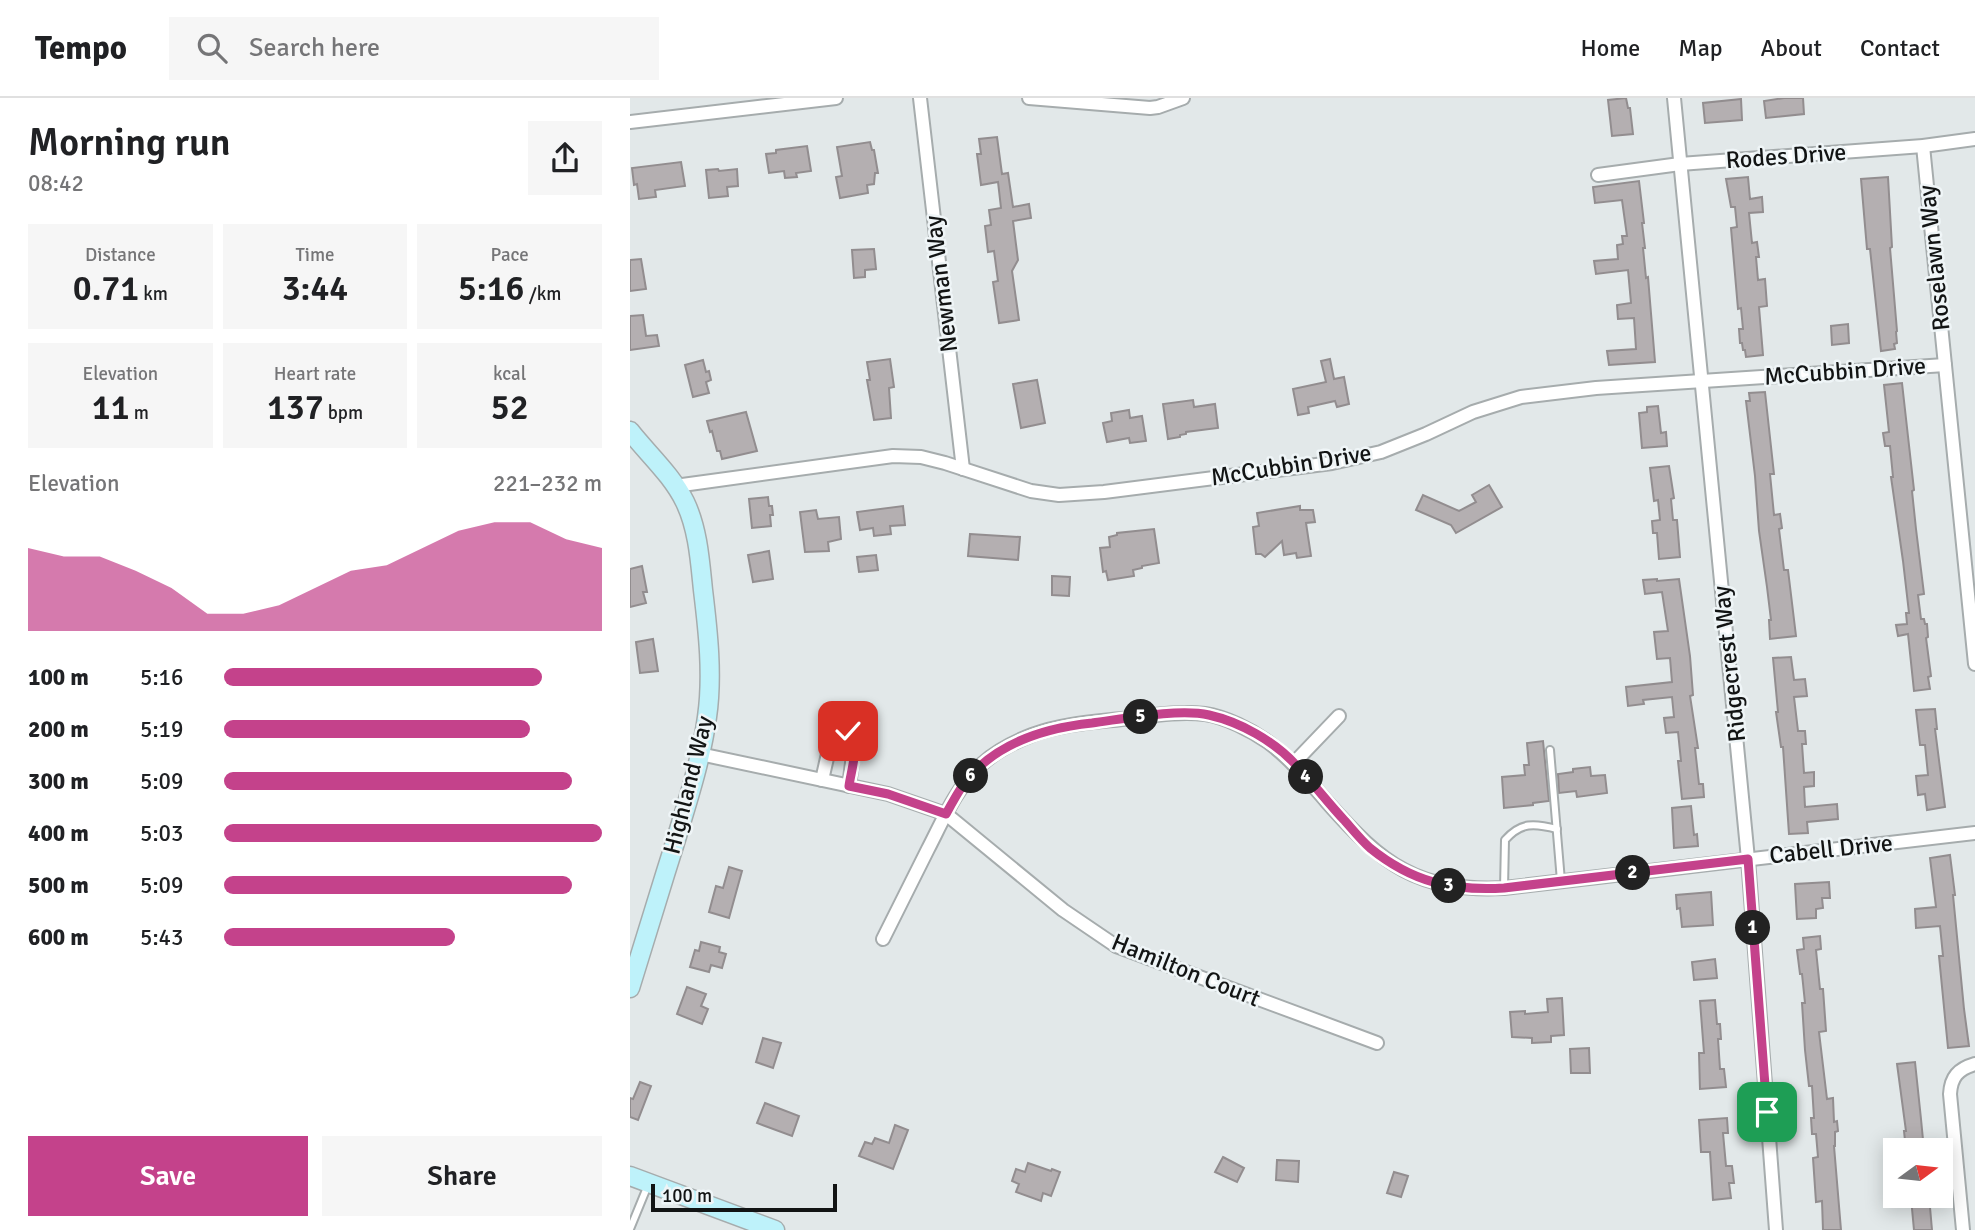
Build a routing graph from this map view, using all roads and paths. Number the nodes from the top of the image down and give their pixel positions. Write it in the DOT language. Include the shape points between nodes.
graph roads {
  1 [pos="836,98"];
  2 [pos="920,98"];
  3 [pos="1029,98"];
  4 [pos="1183,98"];
  5 [pos="1674,98"];
  6 [pos="1167,102"];
  7 [pos="630,122"];
  8 [pos="1975,139"];
  9 [pos="1923,146"];
  10 [pos="1679,164"];
  11 [pos="1598,175"];
  12 [pos="1945,365"];
  13 [pos="1702,381"];
  14 [pos="630,431"];
  15 [pos="963,469"];
  16 [pos="675,486"];
  17 [pos="1975,664"];
  18 [pos="1339,716"];
  19 [pos="1550,750"];
  20 [pos="700,754"];
  21 [pos="1294,763"];
  22 [pos="822,780"];
  23 [pos="849,786"];
  24 [pos="946,814"];
  25 [pos="1556,829"];
  26 [pos="1975,833"];
  27 [pos="1748,859"];
  28 [pos="1561,881"];
  29 [pos="1504,888"];
  30 [pos="883,939"];
  31 [pos="630,988"];
  32 [pos="1377,1043"];
  33 [pos="1975,1064"];
  34 [pos="630,1176"];
  35 [pos="649,1182"];
  36 [pos="630,1229"];
  37 [pos="773,1230"];
  38 [pos="1776,1230"];
  39 [pos="1963,1230"];
  1 -- 7 [label="street"];
  2 -- 15 [label="street, Newman Way"];
  3 -- 6 [label="street" via="1150,108"];
  4 -- 6 [label="street"];
  5 -- 10 [label="street, Ridgecrest Way"];
  8 -- 9 [label="street, Rodes Drive"];
  9 -- 10 [label="street, Rodes Drive"];
  9 -- 12 [label="street, Roselawn Way"];
  10 -- 11 [label="street, Rodes Drive"];
  10 -- 13 [label="street, Ridgecrest Way"];
  12 -- 13 [label="street, McCubbin Drive"];
  12 -- 17 [label="street, Roselawn Way"];
  13 -- 15 [label="street, McCubbin Drive" via="1521,397 1357,458 1118,490 1046,494"];
  13 -- 27 [label="street, Ridgecrest Way"];
  14 -- 16 [label="street, Highland Way"];
  15 -- 16 [label="street, McCubbin Drive" via="921,457 892,456"];
  16 -- 20 [label="street, Highland Way" via="695,531 707,626 707,715"];
  18 -- 21 [label="street"];
  19 -- 25 [label="lane"];
  20 -- 22 [label="street"];
  20 -- 31 [label="street, Highland Way"];
  21 -- 24 [label="street, Cabell Drive" via="1236,724 1207,715 1070,725 1001,749 964,783"];
  21 -- 29 [label="street, Cabell Drive" via="1368,847 1392,864 1456,888"];
  22 -- 23 [label="street"];
  22 -- 23 [label="street" via="832,736 844,730 855,740"];
  23 -- 24 [label="street"];
  24 -- 30 [label="street, Cabell Drive"];
  24 -- 32 [label="street, Hamilton Court" via="1063,910 1116,946"];
  25 -- 28 [label="lane"];
  25 -- 29 [label="lane" via="1541,825 1514,830 1505,841"];
  26 -- 27 [label="street, Cabell Drive"];
  27 -- 28 [label="street, Cabell Drive"];
  27 -- 38 [label="street, Ridgecrest Way"];
  28 -- 29 [label="street, Cabell Drive"];
  33 -- 39 [label="street" via="1956,1074 1950,1094"];
  34 -- 35 [label="street"];
  35 -- 36 [label="lane"];
  35 -- 37 [label="street"];
}
